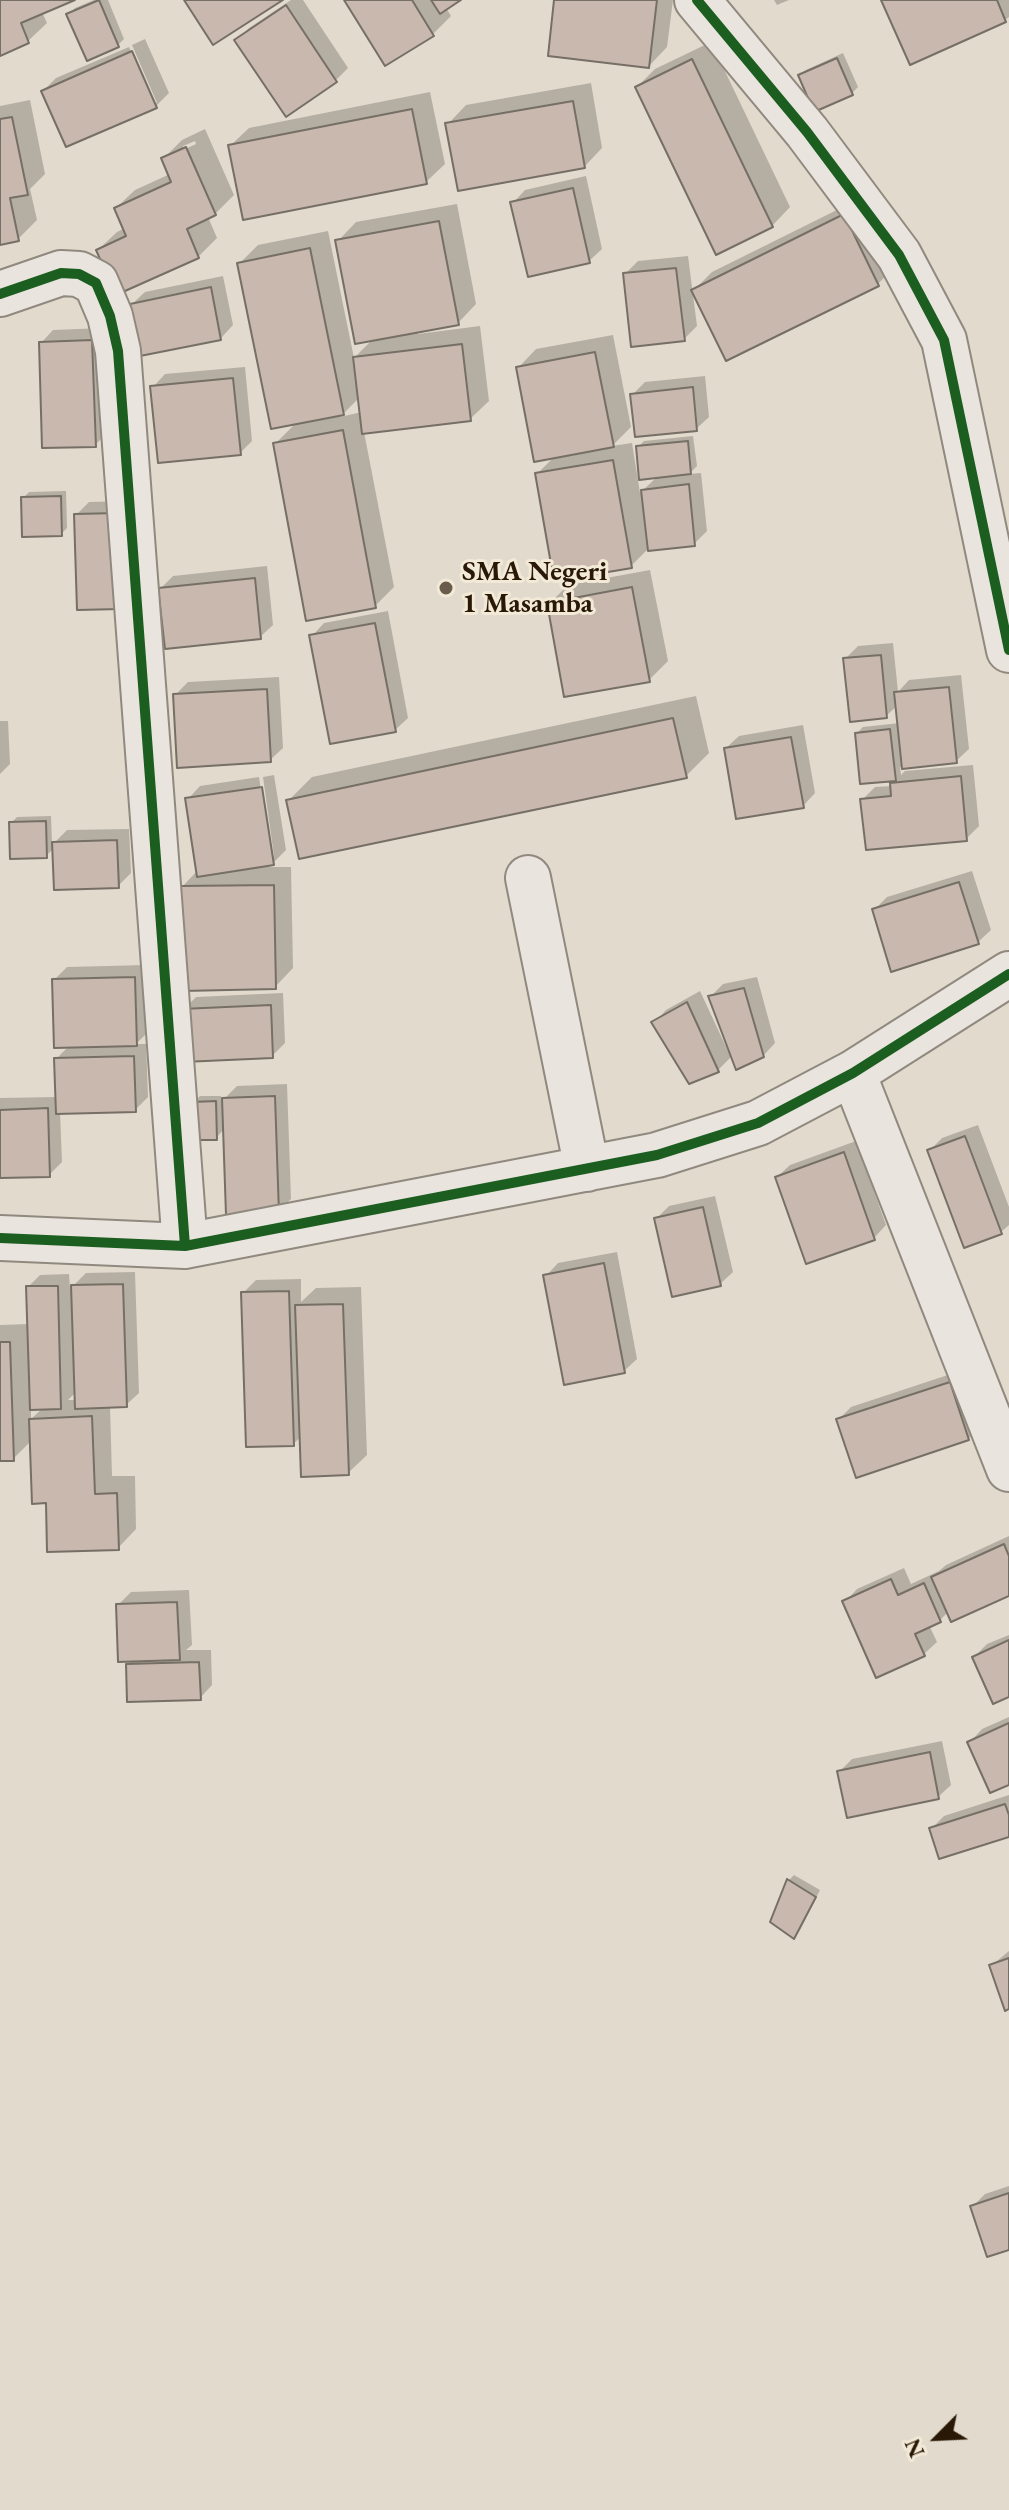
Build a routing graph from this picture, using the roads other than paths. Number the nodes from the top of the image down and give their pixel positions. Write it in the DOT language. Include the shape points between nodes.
graph roads {
  1 [pos="697,0"];
  2 [pos="0,294"];
  3 [pos="1009,650"];
  4 [pos="528,878"];
  5 [pos="1009,974"];
  6 [pos="853,1073"];
  7 [pos="587,1169"];
  8 [pos="0,1238"];
  9 [pos="185,1246"];
  10 [pos="1009,1469"];
  1 -- 3 [label="street" via="807,132 899,255 944,340"];
  2 -- 9 [label="street" via="61,273 79,274 96,283 118,351"];
  4 -- 7 [label="street"];
  5 -- 6 [label="street"];
  6 -- 7 [label="street" via="758,1123 657,1155"];
  6 -- 10 [label="street"];
  7 -- 9 [label="street"];
  8 -- 9 [label="street"];
}
